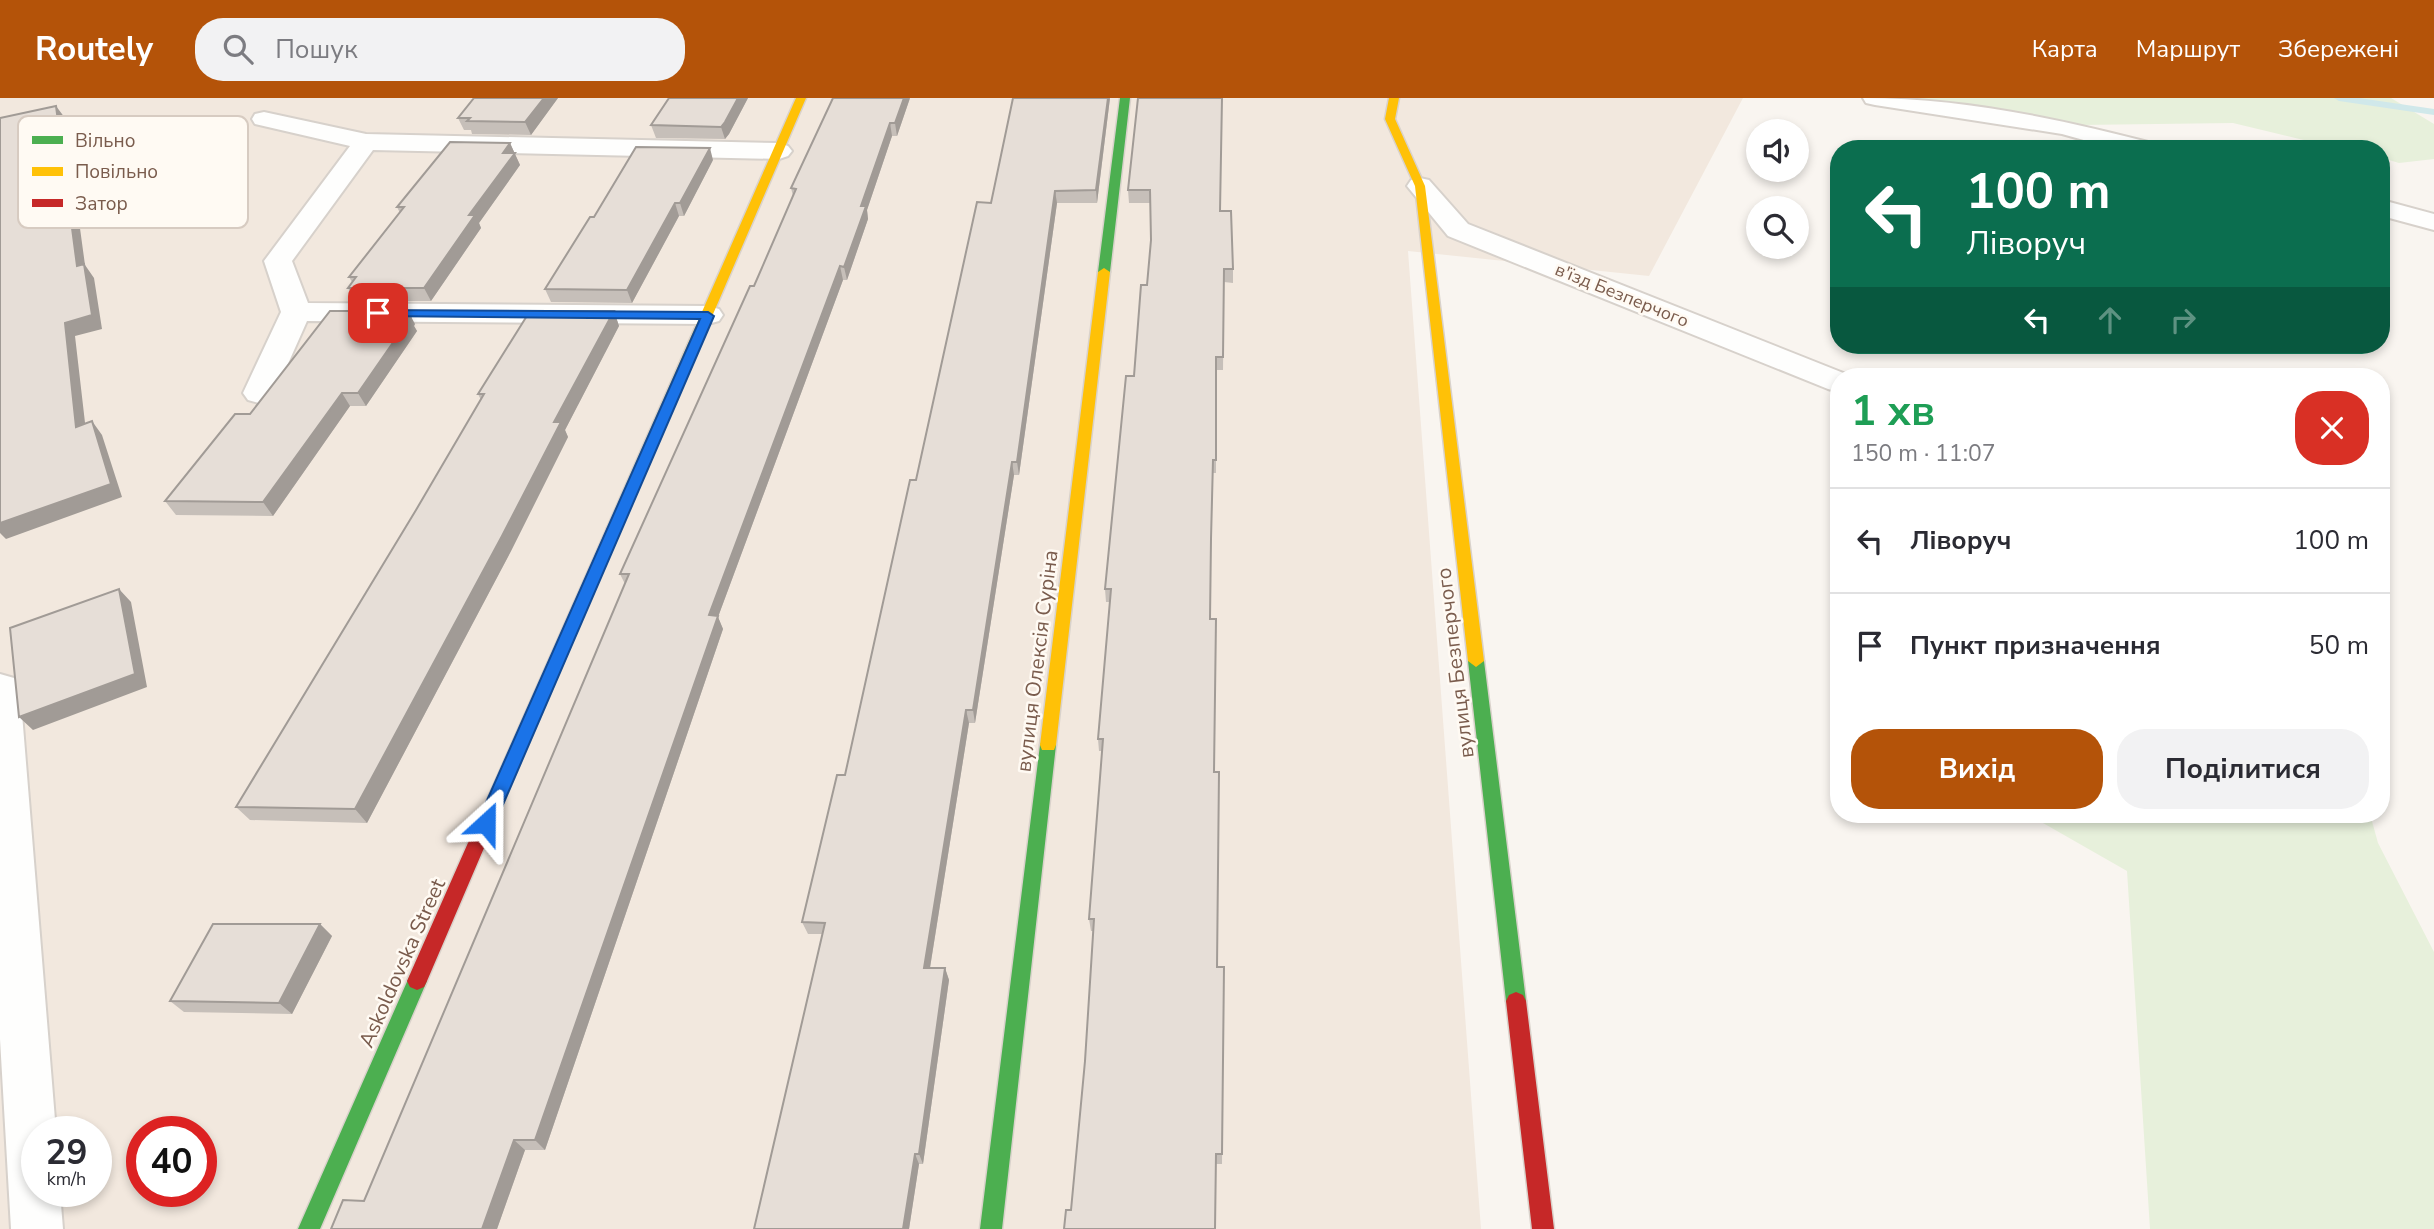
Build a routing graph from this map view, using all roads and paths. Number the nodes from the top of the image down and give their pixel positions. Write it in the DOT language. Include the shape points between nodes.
graph roads {
  1 [pos="802,98"];
  2 [pos="1125,98"];
  3 [pos="1394,98"];
  4 [pos="1875,98"];
  5 [pos="264,119"];
  6 [pos="2113,140"];
  7 [pos="366,142"];
  8 [pos="779,151"];
  9 [pos="1420,186"];
  10 [pos="2390,210"];
  11 [pos="2434,222"];
  12 [pos="296,312"];
  13 [pos="708,316"];
  14 [pos="1830,378"];
  15 [pos="258,393"];
  16 [pos="0,689"];
  17 [pos="37,1229"];
  18 [pos="309,1229"];
  19 [pos="991,1229"];
  20 [pos="1543,1229"];
  1 -- 8 [label="street, Askoldovska Street"];
  2 -- 19 [label="street, вулиця Олексія Суріна"];
  3 -- 9 [label="street, вулиця Безперчого" via="1390,119"];
  4 -- 6 [label="street" via="2063,127"];
  5 -- 7 [label="street"];
  7 -- 8 [label="street"];
  7 -- 12 [label="street" via="278,261"];
  8 -- 13 [label="street, Askoldovska Street"];
  9 -- 14 [label="street, в'їзд Безперчого" via="1458,230"];
  9 -- 20 [label="street, вулиця Безперчого"];
  10 -- 11 [label="street"];
  12 -- 13 [label="street"];
  12 -- 15 [label="street"];
  13 -- 18 [label="street, Askoldovska Street"];
  16 -- 17 [label="street"];
}
